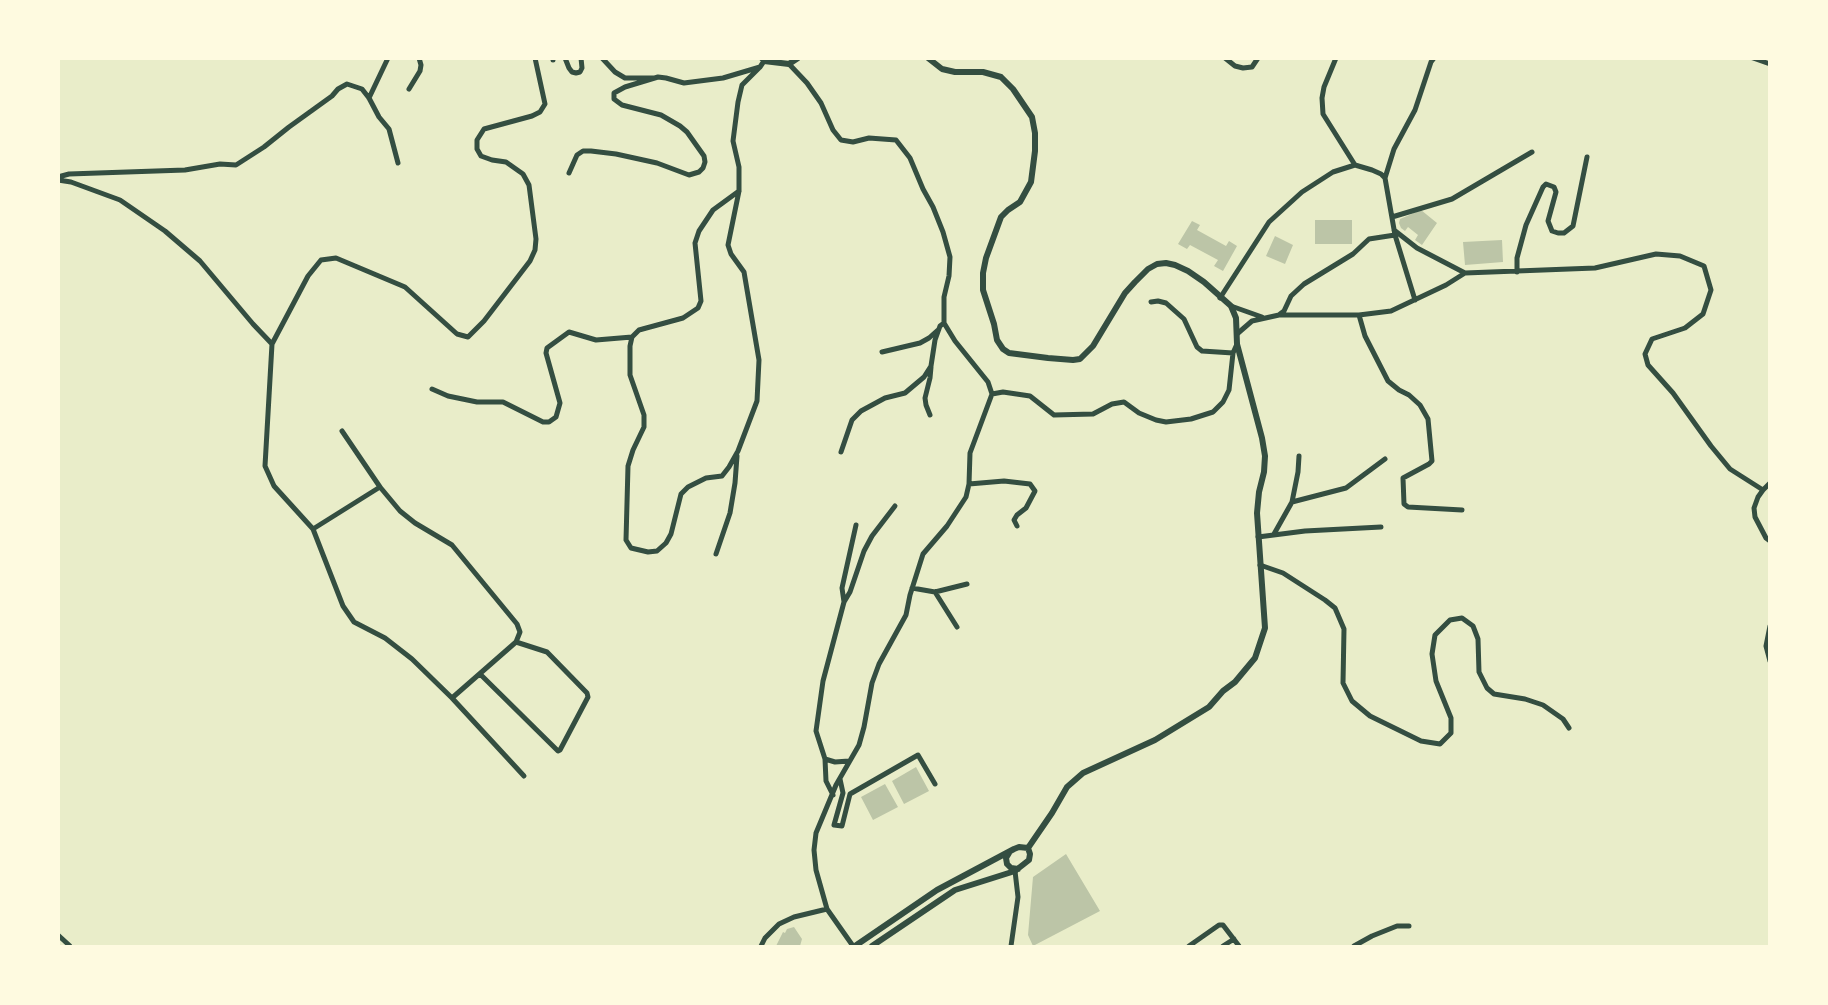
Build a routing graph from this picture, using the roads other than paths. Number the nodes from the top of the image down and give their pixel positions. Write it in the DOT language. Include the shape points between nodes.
graph roads {
  1 [pos="388,58"];
  2 [pos="419,58"];
  3 [pos="535,58"];
  4 [pos="565,58"];
  5 [pos="581,58"];
  6 [pos="602,58"];
  7 [pos="798,58"];
  8 [pos="928,58"];
  9 [pos="1225,58"];
  10 [pos="1258,58"];
  11 [pos="1336,58"];
  12 [pos="1434,58"];
  13 [pos="1753,58"];
  14 [pos="763,59"];
  15 [pos="789,64"];
  16 [pos="1770,64"];
  17 [pos="759,67"];
  18 [pos="658,77"];
  19 [pos="409,89"];
  20 [pos="369,98"];
  21 [pos="1532,152"];
  22 [pos="1587,157"];
  23 [pos="398,163"];
  24 [pos="1355,165"];
  25 [pos="569,173"];
  26 [pos="58,178"];
  27 [pos="1385,178"];
  28 [pos="739,191"];
  29 [pos="1392,217"];
  30 [pos="1395,232"];
  31 [pos="1517,272"];
  32 [pos="1465,273"];
  33 [pos="1220,298"];
  34 [pos="1415,300"];
  35 [pos="1151,302"];
  36 [pos="1230,306"];
  37 [pos="1279,315"];
  38 [pos="1359,315"];
  39 [pos="1264,317"];
  40 [pos="942,325"];
  41 [pos="1236,334"];
  42 [pos="632,337"];
  43 [pos="272,344"];
  44 [pos="1237,344"];
  45 [pos="882,352"];
  46 [pos="1233,353"];
  47 [pos="931,366"];
  48 [pos="432,389"];
  49 [pos="992,394"];
  50 [pos="930,415"];
  51 [pos="342,431"];
  52 [pos="738,451"];
  53 [pos="842,452"];
  54 [pos="1299,456"];
  55 [pos="1384,459"];
  56 [pos="1770,483"];
  57 [pos="969,484"];
  58 [pos="380,487"];
  59 [pos="1763,490"];
  60 [pos="1292,502"];
  61 [pos="896,506"];
  62 [pos="1462,510"];
  63 [pos="856,525"];
  64 [pos="1017,526"];
  65 [pos="1382,527"];
  66 [pos="313,529"];
  67 [pos="1274,534"];
  68 [pos="1258,537"];
  69 [pos="1770,541"];
  70 [pos="716,554"];
  71 [pos="1260,565"];
  72 [pos="967,584"];
  73 [pos="912,588"];
  74 [pos="935,592"];
  75 [pos="844,602"];
  76 [pos="1770,626"];
  77 [pos="957,627"];
  78 [pos="516,642"];
  79 [pos="1770,661"];
  80 [pos="480,674"];
  81 [pos="452,698"];
  82 [pos="1569,728"];
  83 [pos="825,759"];
  84 [pos="849,761"];
  85 [pos="524,776"];
  86 [pos="840,779"];
  87 [pos="935,784"];
  88 [pos="833,795"];
  89 [pos="1028,848"];
  90 [pos="1009,852"];
  91 [pos="1018,870"];
  92 [pos="827,909"];
  93 [pos="1409,926"];
  94 [pos="58,935"];
  95 [pos="1234,939"];
  96 [pos="70,946"];
  97 [pos="761,946"];
  98 [pos="854,946"];
  99 [pos="872,946"];
  100 [pos="1011,946"];
  101 [pos="1189,946"];
  102 [pos="1223,946"];
  103 [pos="1239,946"];
  104 [pos="1354,946"];
  1 -- 20 [label="street"];
  2 -- 19 [label="street" via="420,70"];
  3 -- 43 [label="street" via="544,104 540,112 484,129 477,140 481,156 506,162 523,174 529,185 535,250 476,330 468,337 457,334 405,287 336,258 321,260 308,276"];
  4 -- 5 [label="street" via="568,68 576,73 582,68"];
  6 -- 18 [label="street" via="625,78"];
  7 -- 15 [label="street"];
  8 -- 33 [label="street" via="942,69 1001,77 1032,117 1035,151 1031,182 1020,202 1001,217 983,273 983,290 1003,349 1048,358 1080,359 1101,335 1125,293 1156,264 1166,263 1188,271"];
  9 -- 10 [label="street" via="1244,68 1252,67"];
  11 -- 24 [label="street" via="1324,87 1323,114"];
  12 -- 27 [label="street"];
  13 -- 16 [label="street"];
  14 -- 15 [label="street"];
  14 -- 17 [label="street"];
  15 -- 40 [label="street" via="821,103 832,130 841,140 896,141 910,158 950,257"];
  17 -- 18 [label="street" via="701,82"];
  17 -- 28 [label="street" via="742,85 738,102 733,141"];
  18 -- 25 [label="street" via="617,90 614,99 680,126 704,156 703,168 689,175 657,163 583,151"];
  20 -- 23 [label="street" via="389,129"];
  20 -- 26 [label="street" via="362,89 347,84 236,165 69,174"];
  21 -- 29 [label="street" via="1452,199"];
  22 -- 31 [label="street" via="1573,226 1564,233 1552,231 1548,221 1556,192 1546,184 1526,225"];
  24 -- 27 [label="street"];
  24 -- 33 [label="street" via="1333,172 1281,209"];
  26 -- 43 [label="street" via="120,200 165,231 200,261"];
  27 -- 29 [label="street"];
  28 -- 42 [label="street" via="713,210 699,231 695,243 701,301 698,308 683,318 639,330"];
  28 -- 52 [label="street" via="728,245 744,272 759,360 757,401"];
  29 -- 30 [label="street"];
  30 -- 32 [label="street"];
  30 -- 34 [label="street"];
  30 -- 37 [label="street" via="1369,239 1353,254 1304,284"];
  31 -- 32 [label="street"];
  31 -- 59 [label="street" via="1596,268 1656,254 1680,256 1704,266 1711,291 1702,314 1685,328 1652,339 1645,354 1648,365 1730,469"];
  32 -- 34 [label="street"];
  33 -- 36 [label="street"];
  34 -- 38 [label="street" via="1391,311"];
  35 -- 46 [label="street" via="1166,303 1184,319 1202,351"];
  36 -- 39 [label="street"];
  36 -- 41 [label="street" via="1236,318"];
  37 -- 38 [label="street"];
  37 -- 39 [label="street"];
  38 -- 62 [label="street" via="1388,381 1420,405 1428,419 1432,461 1403,478 1404,504"];
  39 -- 41 [label="street"];
  40 -- 45 [label="street" via="920,343"];
  40 -- 47 [label="street"];
  40 -- 49 [label="street" via="988,382"];
  41 -- 44 [label="street"];
  42 -- 48 [label="street" via="596,340 569,332 547,348 560,403 556,417 549,422 503,402 477,402"];
  42 -- 52 [label="street" via="630,375 644,415 644,428 628,466 626,540 631,548 657,551 666,543 681,494 706,478 722,476"];
  43 -- 66 [label="street" via="265,466 274,486"];
  44 -- 46 [label="street"];
  44 -- 68 [label="street" via="1265,456 1257,513"];
  46 -- 49 [label="street" via="1229,390 1223,402 1213,412 1182,421 1156,420 1124,402 1093,414 1054,415 1030,396"];
  47 -- 50 [label="street" via="925,398"];
  47 -- 53 [label="street" via="905,393 861,411 852,420"];
  49 -- 57 [label="street" via="970,453"];
  51 -- 58 [label="street"];
  52 -- 70 [label="street" via="730,513"];
  54 -- 60 [label="street"];
  55 -- 60 [label="street" via="1346,488"];
  56 -- 59 [label="street"];
  57 -- 64 [label="street" via="1030,484 1035,491 1014,520"];
  57 -- 73 [label="street" via="966,497 947,526 923,554"];
  58 -- 66 [label="street"];
  58 -- 78 [label="street" via="400,512 452,545 517,624 520,632"];
  59 -- 69 [label="street" via="1754,507 1755,516"];
  60 -- 67 [label="street"];
  61 -- 75 [label="street" via="872,536"];
  63 -- 75 [label="street" via="842,588"];
  65 -- 67 [label="street"];
  66 -- 81 [label="street" via="343,606 354,622 385,638"];
  67 -- 68 [label="street"];
  68 -- 71 [label="street"];
  71 -- 82 [label="street" via="1283,573 1335,608 1344,628 1343,683 1353,700 1370,716 1420,741 1440,744 1451,733 1451,718 1436,681 1432,654 1435,635 1450,620 1462,618 1473,626 1478,639 1479,672 1487,688 1494,694 1544,705"];
  71 -- 89 [label="street" via="1265,628 1247,669 1209,707 1155,740 1083,773 1067,787"];
  72 -- 74 [label="street"];
  73 -- 74 [label="street"];
  73 -- 84 [label="street" via="906,615 875,674 859,745"];
  74 -- 77 [label="street"];
  75 -- 83 [label="street" via="818,709 816,731"];
  76 -- 79 [label="street" via="1766,646"];
  78 -- 80 [label="street"];
  78 -- 80 [label="street" via="546,652 587,693 561,750"];
  80 -- 81 [label="street"];
  81 -- 85 [label="street"];
  83 -- 84 [label="street"];
  83 -- 88 [label="street" via="826,781"];
  84 -- 86 [label="street"];
  86 -- 87 [label="street" via="843,793 834,825 842,826 850,794 918,755"];
  86 -- 88 [label="street"];
  88 -- 92 [label="street" via="816,833 814,850"];
  89 -- 90 [label="street"];
  89 -- 91 [label="street" via="1029,860"];
  90 -- 91 [label="street" via="1007,864"];
  90 -- 98 [label="street" via="937,890"];
  91 -- 99 [label="street" via="955,890"];
  91 -- 100 [label="street"];
  92 -- 97 [label="street" via="779,924"];
  92 -- 98 [label="street"];
  93 -- 104 [label="street" via="1397,926"];
  94 -- 96 [label="street"];
  95 -- 101 [label="street" via="1219,925"];
  95 -- 102 [label="street"];
  95 -- 103 [label="street"];
}
